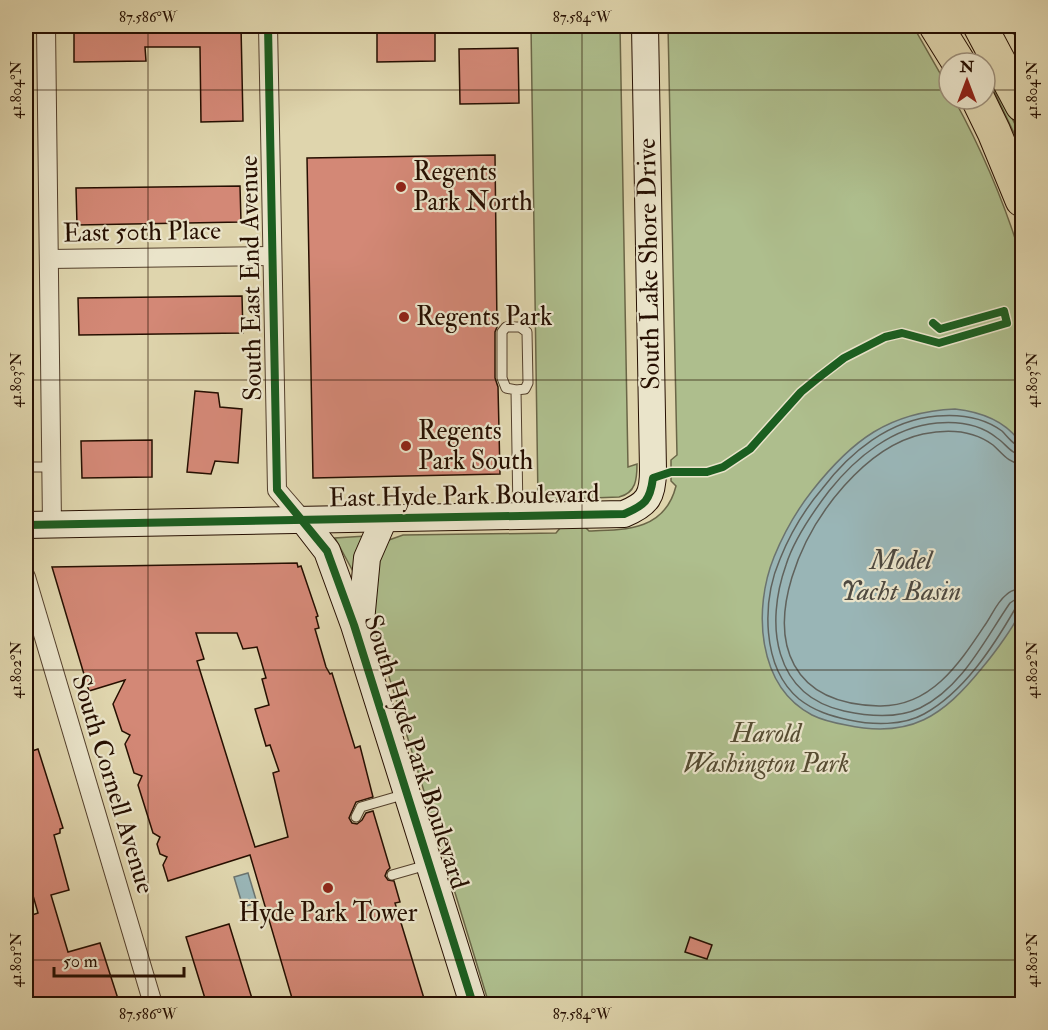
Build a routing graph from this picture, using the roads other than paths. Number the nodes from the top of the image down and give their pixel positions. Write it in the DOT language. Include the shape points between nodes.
graph roads {
  1 [pos="46,26"];
  2 [pos="268,26"];
  3 [pos="645,26"];
  4 [pos="936,26"];
  5 [pos="980,26"];
  6 [pos="952,51"];
  7 [pos="1023,105"];
  8 [pos="984,111"];
  9 [pos="1023,200"];
  10 [pos="272,256"];
  11 [pos="49,259"];
  12 [pos="516,390"];
  13 [pos="26,467"];
  14 [pos="52,467"];
  15 [pos="647,500"];
  16 [pos="518,515"];
  17 [pos="384,519"];
  18 [pos="303,520"];
  19 [pos="26,525"];
  20 [pos="52,525"];
  21 [pos="26,577"];
  22 [pos="359,640"];
  23 [pos="408,793"];
  24 [pos="356,817"];
  25 [pos="430,864"];
  26 [pos="392,874"];
  27 [pos="153,1005"];
  28 [pos="473,1005"];
  1 -- 11 [label="street"];
  2 -- 10 [label="street, South East End Avenue"];
  3 -- 15 [label="street, South Lake Shore Drive" via="653,470"];
  4 -- 6 [label="highway"];
  5 -- 7 [label="highway"];
  8 -- 9 [label="highway"];
  10 -- 11 [label="street, East 50th Place"];
  10 -- 18 [label="street, South East End Avenue" via="277,490"];
  11 -- 14 [label="street"];
  12 -- 12 [label="lane" via="525,389 528,383 527,332 520,327 506,327 502,332 502,378 506,388"];
  12 -- 16 [label="lane"];
  13 -- 14 [label="lane"];
  14 -- 20 [label="street"];
  15 -- 16 [label="street, East Hyde Park Boulevard" via="624,513"];
  16 -- 17 [label="street, East Hyde Park Boulevard"];
  17 -- 18 [label="street, East Hyde Park Boulevard"];
  17 -- 22 [label="street" via="367,558"];
  18 -- 20 [label="street, East Hyde Park Boulevard"];
  18 -- 22 [label="street, South Hyde Park Boulevard" via="327,551"];
  19 -- 20 [label="street, East Hyde Park Boulevard"];
  21 -- 27 [label="street, South Cornell Avenue"];
  22 -- 23 [label="street, South Hyde Park Boulevard"];
  23 -- 24 [label="lane" via="361,807"];
  23 -- 25 [label="street, South Hyde Park Boulevard"];
  25 -- 26 [label="lane"];
  25 -- 28 [label="street, South Hyde Park Boulevard"];
}
